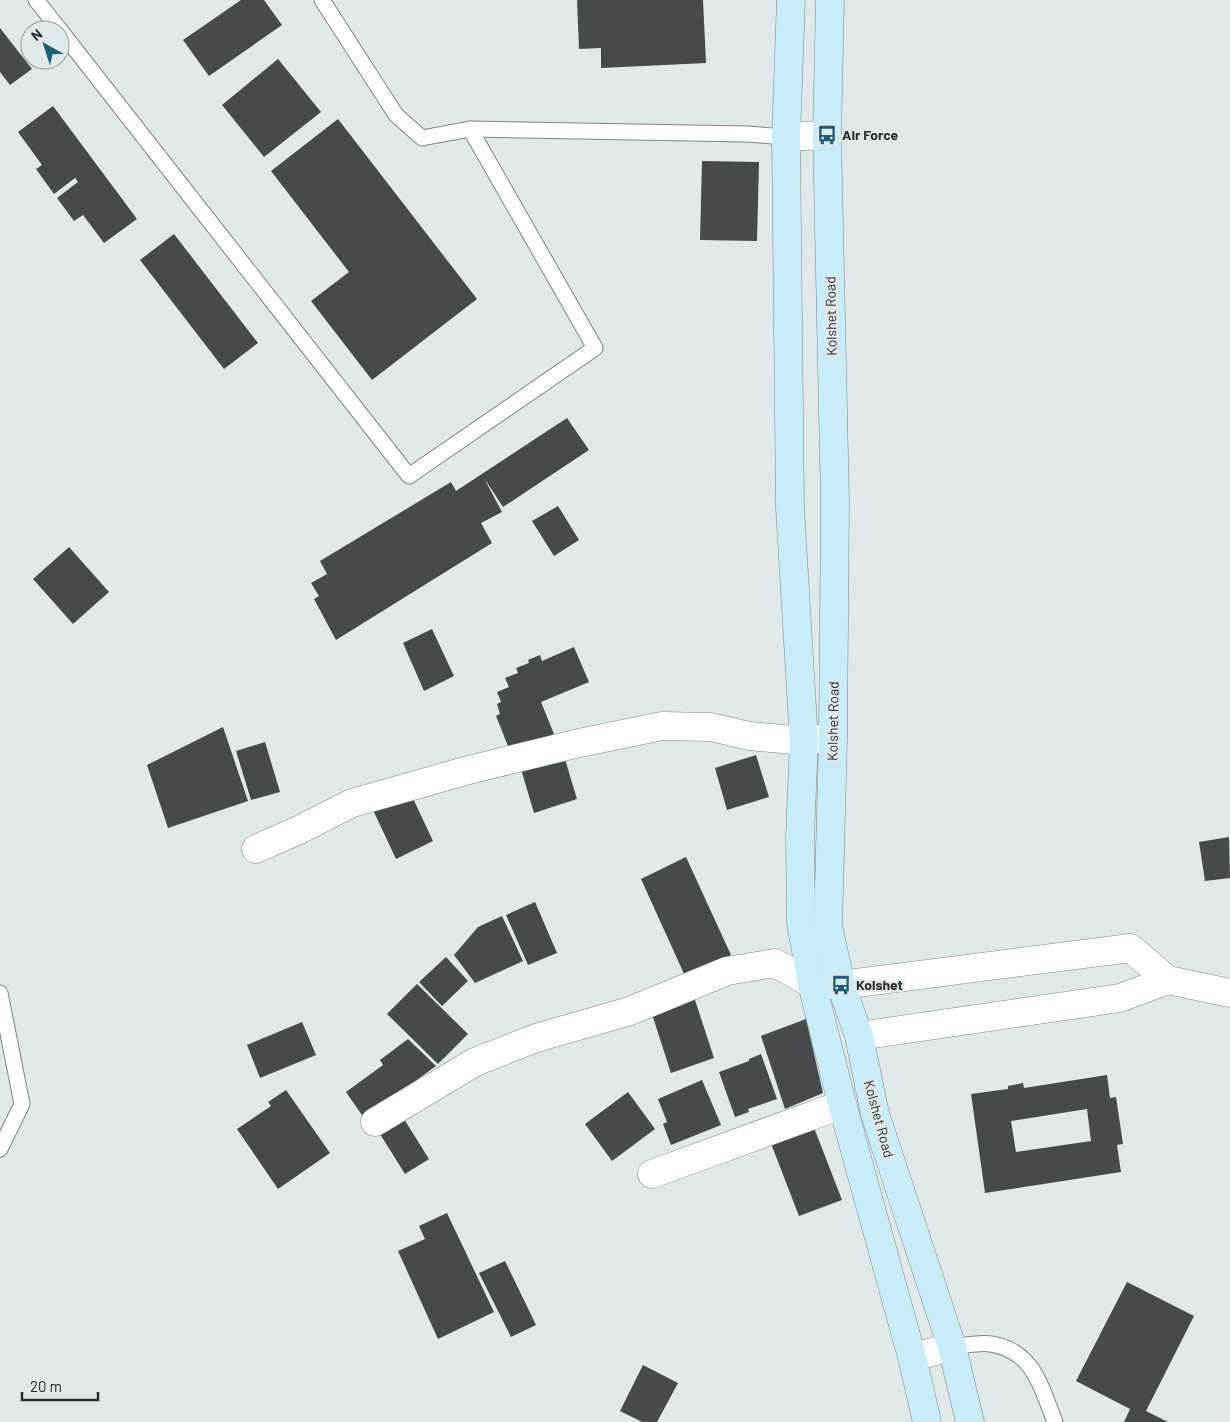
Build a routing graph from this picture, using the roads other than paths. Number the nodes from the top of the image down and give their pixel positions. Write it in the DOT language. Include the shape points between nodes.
graph roads {
  1 [pos="36,0"];
  2 [pos="322,0"];
  3 [pos="791,0"];
  4 [pos="830,0"];
  5 [pos="52,20"];
  6 [pos="70,43"];
  7 [pos="470,129"];
  8 [pos="827,135"];
  9 [pos="786,137"];
  10 [pos="833,737"];
  11 [pos="804,741"];
  12 [pos="256,849"];
  13 [pos="1168,980"];
  14 [pos="812,984"];
  15 [pos="841,985"];
  16 [pos="0,993"];
  17 [pos="1230,993"];
  18 [pos="859,1036"];
  19 [pos="843,1107"];
  20 [pos="376,1122"];
  21 [pos="0,1149"];
  22 [pos="652,1174"];
  23 [pos="952,1347"];
  24 [pos="912,1357"];
  25 [pos="927,1422"];
  26 [pos="970,1422"];
  27 [pos="1055,1422"];
  1 -- 5 [label="lane"];
  2 -- 7 [label="lane" via="396,115 422,138"];
  3 -- 9 [label="street, Kolshet Road"];
  4 -- 8 [label="street, Kolshet Road"];
  6 -- 7 [label="lane" via="409,476 595,348"];
  7 -- 9 [label="lane"];
  8 -- 9 [label="street"];
  8 -- 10 [label="street, Kolshet Road" via="835,503"];
  9 -- 11 [label="street, Kolshet Road" via="790,508"];
  10 -- 11 [label="street"];
  10 -- 15 [label="street, Kolshet Road" via="828,926"];
  11 -- 12 [label="street" via="749,736 711,727 662,726 465,771 352,803"];
  11 -- 14 [label="street, Kolshet Road" via="801,923"];
  13 -- 15 [label="street" via="1130,948"];
  13 -- 17 [label="street"];
  13 -- 18 [label="street" via="1120,998"];
  14 -- 15 [label="street"];
  14 -- 19 [label="street, Kolshet Road"];
  14 -- 20 [label="street" via="775,963 727,971 630,1011 536,1038 475,1062"];
  15 -- 18 [label="street, Kolshet Road"];
  16 -- 21 [label="lane" via="22,1104"];
  18 -- 23 [label="street, Kolshet Road" via="875,1114"];
  19 -- 22 [label="street" via="838,1106"];
  19 -- 24 [label="street, Kolshet Road"];
  23 -- 24 [label="street"];
  23 -- 26 [label="street, Kolshet Road"];
  23 -- 27 [label="lane" via="990,1344 1020,1355 1034,1372"];
  24 -- 25 [label="street, Kolshet Road"];
}
